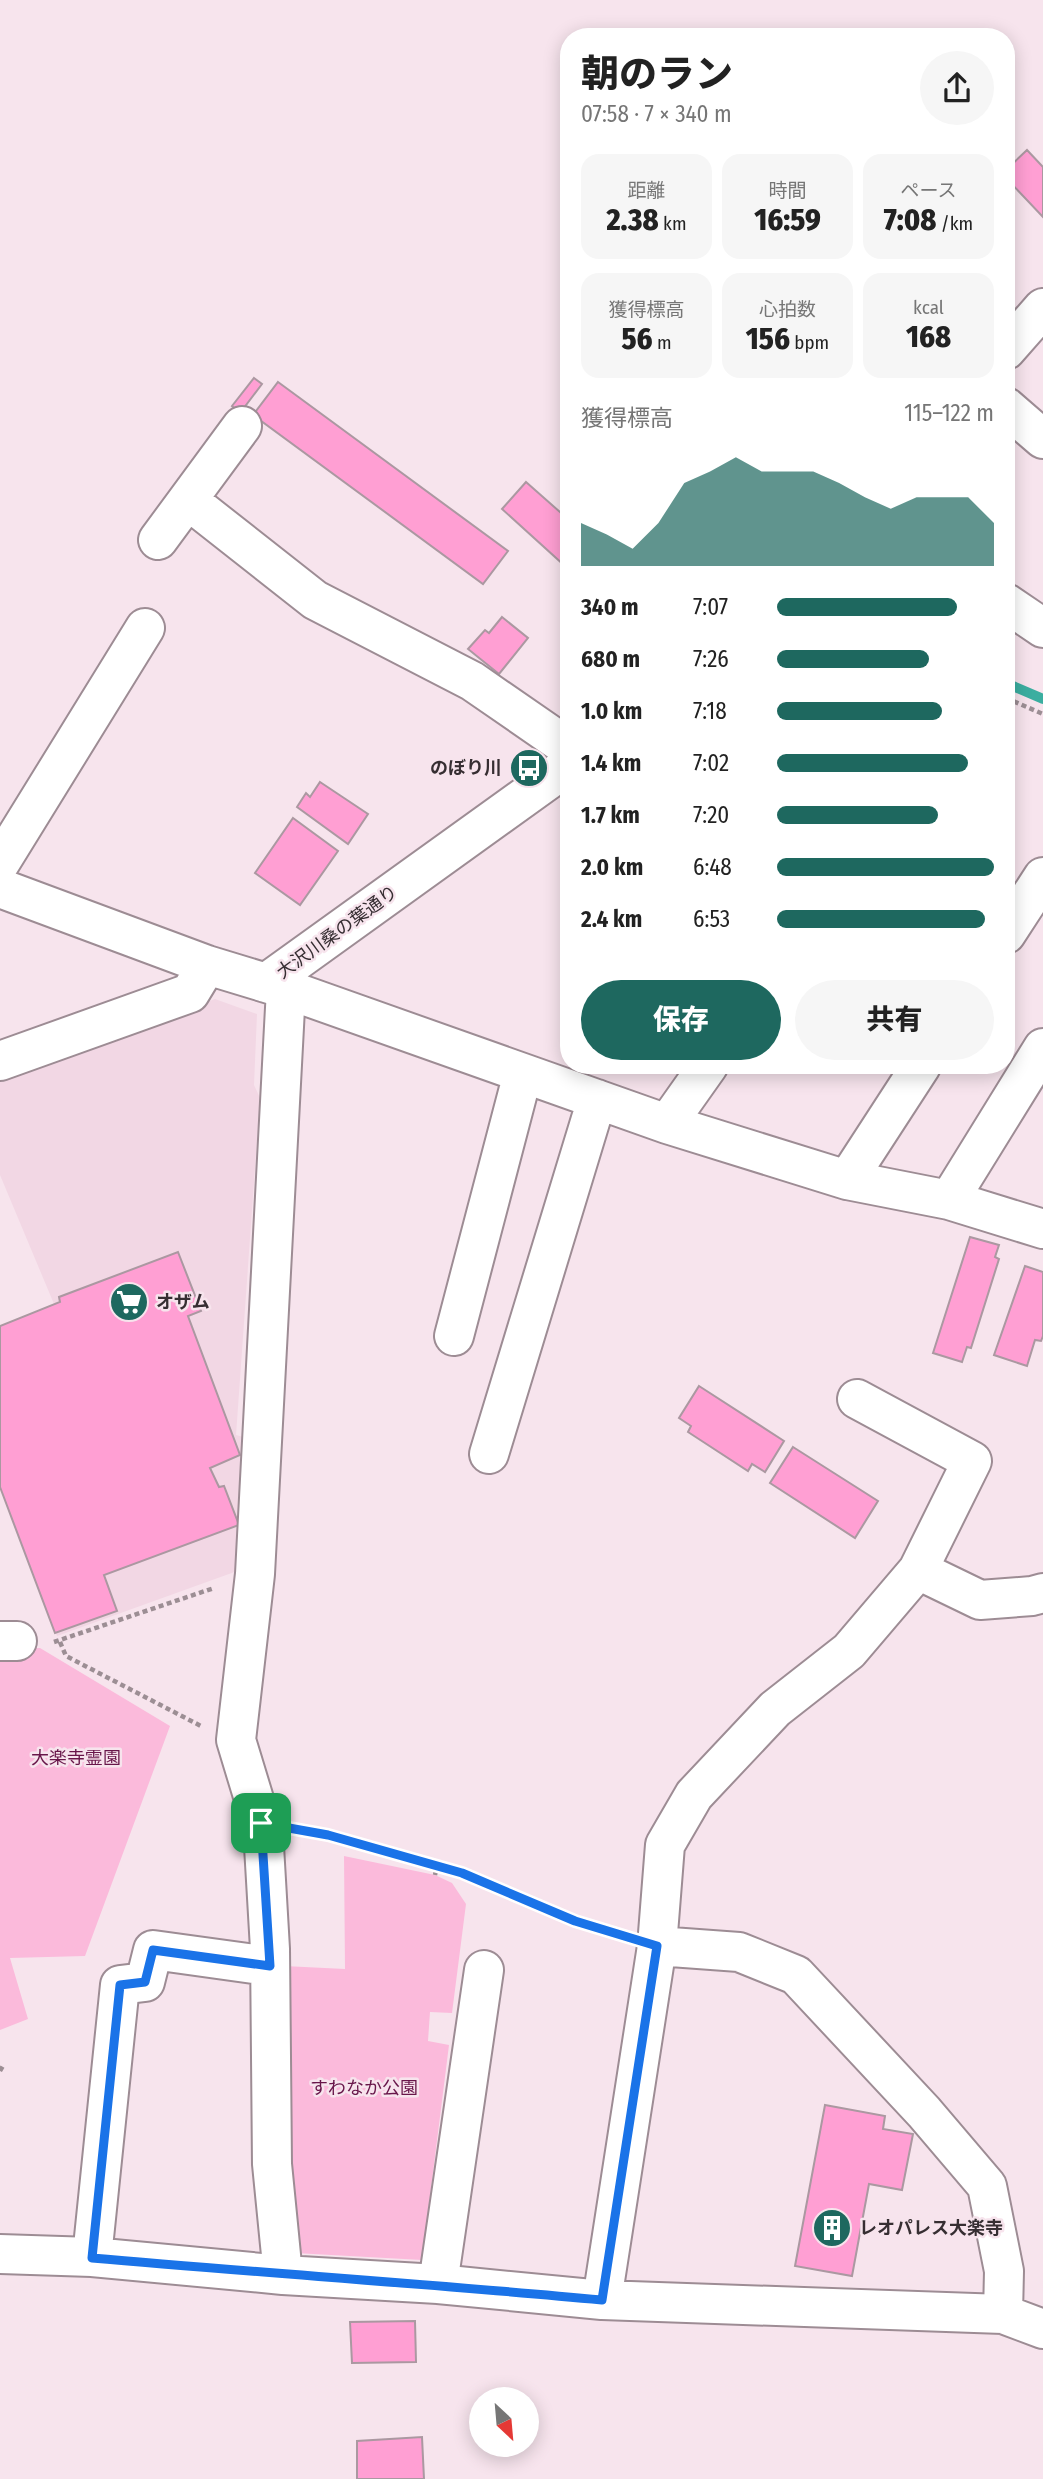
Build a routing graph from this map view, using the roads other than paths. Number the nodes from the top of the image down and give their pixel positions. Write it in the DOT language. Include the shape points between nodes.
graph roads {
  1 [pos="1043,308"];
  2 [pos="1015,340"];
  3 [pos="1015,415"];
  4 [pos="242,426"];
  5 [pos="1043,439"];
  6 [pos="188,500"];
  7 [pos="158,540"];
  8 [pos="1015,609"];
  9 [pos="145,628"];
  10 [pos="1043,628"];
  11 [pos="560,742"];
  12 [pos="560,772"];
  13 [pos="0,863"];
  14 [pos="1043,877"];
  15 [pos="0,888"];
  16 [pos="1015,920"];
  17 [pos="207,965"];
  18 [pos="276,986"];
  19 [pos="1043,1048"];
  20 [pos="0,1061"];
  21 [pos="523,1073"];
  22 [pos="702,1074"];
  23 [pos="915,1074"];
  24 [pos="597,1099"];
  25 [pos="667,1124"];
  26 [pos="846,1180"];
  27 [pos="949,1199"];
  28 [pos="1043,1229"];
  29 [pos="454,1336"];
  30 [pos="858,1399"];
  31 [pos="489,1454"];
  32 [pos="918,1570"];
  33 [pos="1043,1593"];
  34 [pos="657,1946"];
  35 [pos="270,1966"];
  36 [pos="484,1970"];
  37 [pos="0,2254"];
  38 [pos="92,2258"];
  39 [pos="283,2275"];
  40 [pos="438,2284"];
  41 [pos="602,2300"];
  42 [pos="1003,2314"];
  43 [pos="1043,2329"];
  1 -- 2 [label="street"];
  3 -- 5 [label="street"];
  4 -- 6 [label="street"];
  6 -- 7 [label="street"];
  6 -- 11 [label="street" via="315,600 471,681"];
  8 -- 10 [label="street"];
  9 -- 13 [label="street"];
  12 -- 18 [label="street, 大沢川桑の葉通り"];
  14 -- 16 [label="street"];
  15 -- 17 [label="street, 大沢川桑の葉通り"];
  17 -- 18 [label="street, 大沢川桑の葉通り"];
  17 -- 20 [label="street" via="190,993"];
  18 -- 21 [label="street"];
  18 -- 35 [label="street" via="255,1574 236,1740 261,1823"];
  19 -- 27 [label="street"];
  21 -- 24 [label="street"];
  21 -- 29 [label="street"];
  22 -- 25 [label="street"];
  23 -- 26 [label="street"];
  24 -- 25 [label="street"];
  24 -- 31 [label="street"];
  25 -- 26 [label="street"];
  26 -- 27 [label="street"];
  27 -- 28 [label="street"];
  30 -- 32 [label="street" via="972,1461"];
  32 -- 33 [label="street" via="980,1600"];
  32 -- 34 [label="street" via="849,1651 775,1709 694,1795 665,1845"];
  34 -- 41 [label="street"];
  34 -- 42 [label="street" via="739,1952 796,1975 987,2186 1004,2271"];
  35 -- 38 [label="street" via="153,1950 145,1982 120,1985"];
  35 -- 39 [label="street" via="272,2164"];
  36 -- 40 [label="street"];
  37 -- 38 [label="street"];
  38 -- 39 [label="street"];
  39 -- 40 [label="street"];
  40 -- 41 [label="street"];
  41 -- 42 [label="street"];
  42 -- 43 [label="street"];
}
